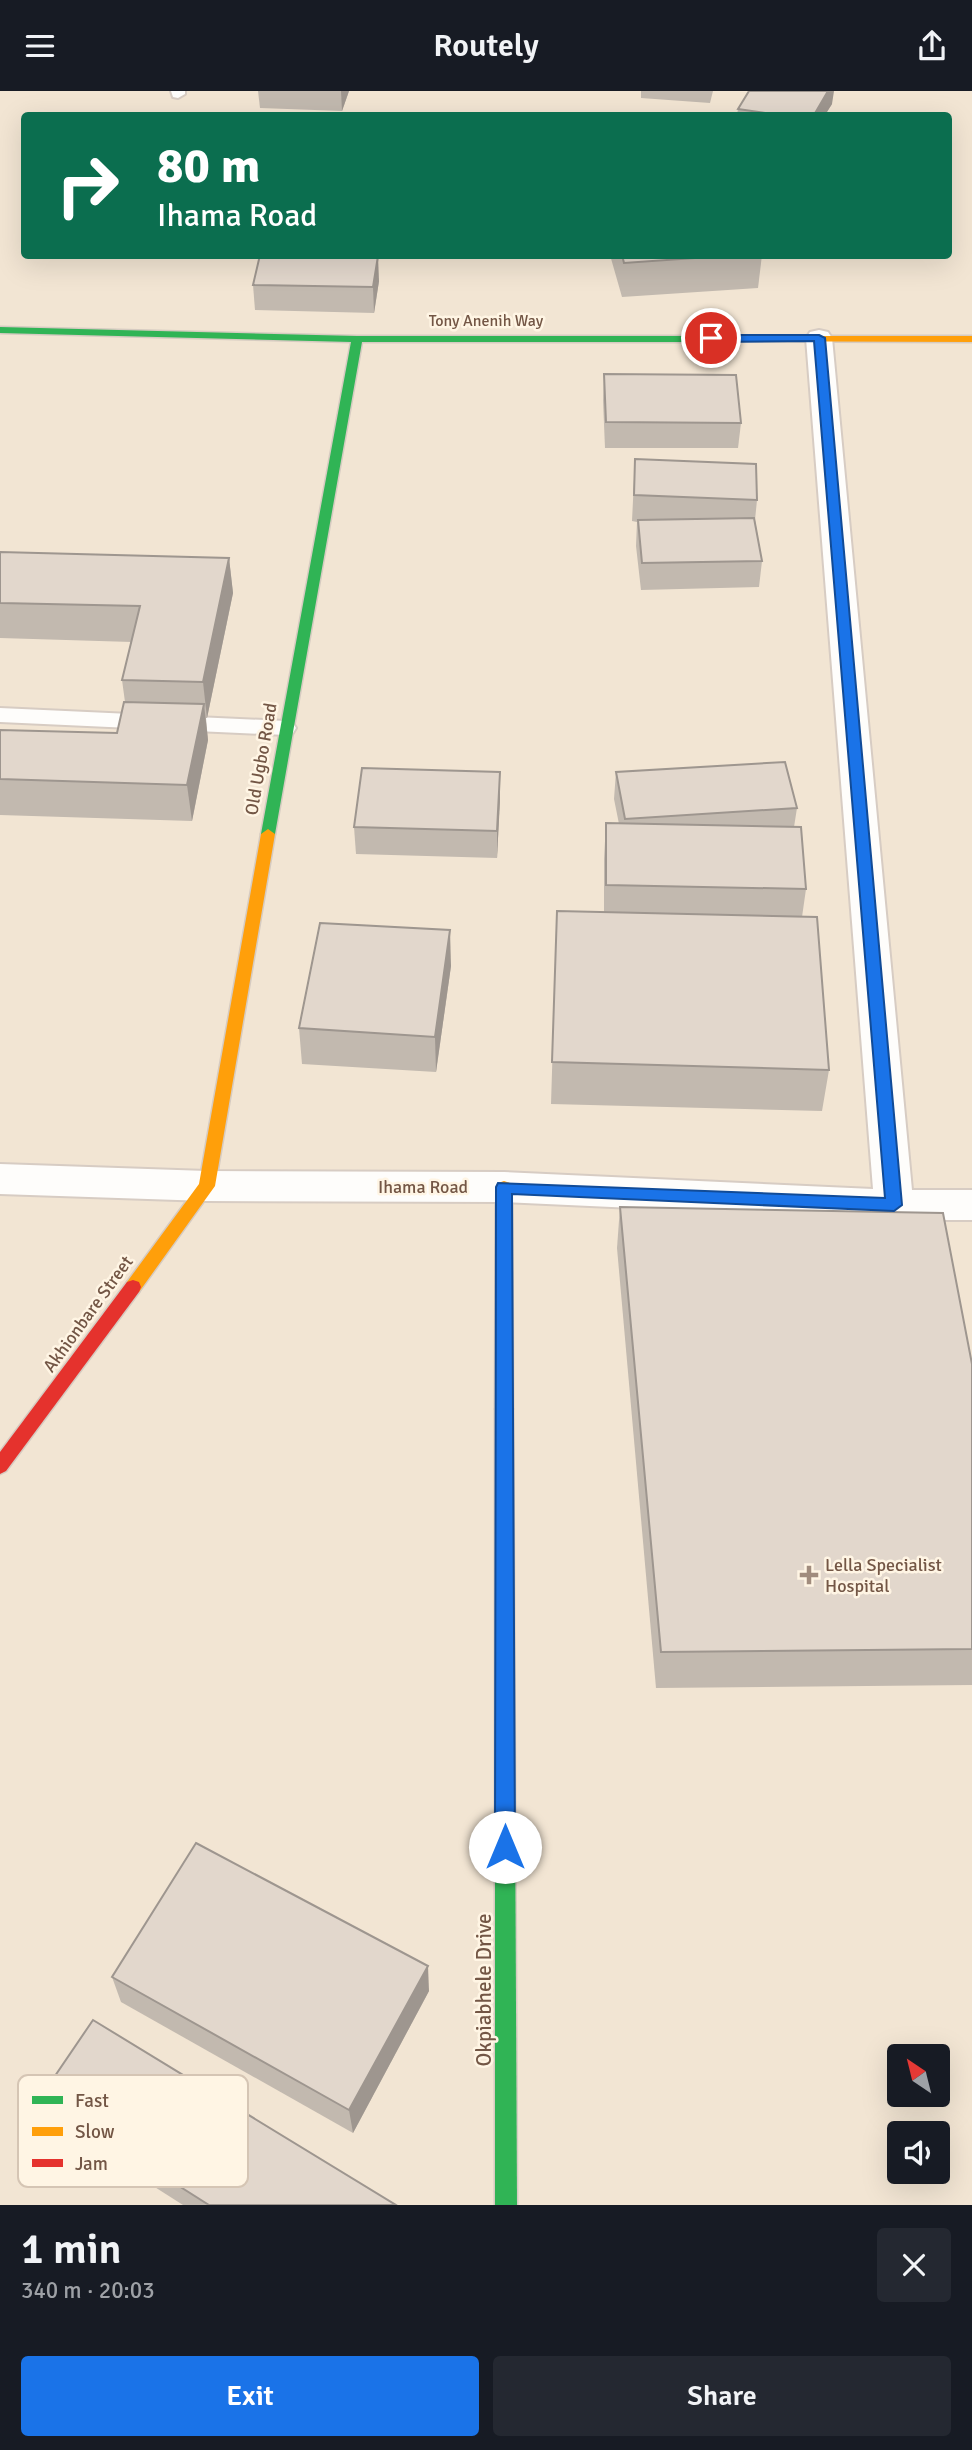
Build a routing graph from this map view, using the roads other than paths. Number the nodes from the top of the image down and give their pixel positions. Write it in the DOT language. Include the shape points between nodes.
graph roads {
  1 [pos="0,330"];
  2 [pos="819,338"];
  3 [pos="357,339"];
  4 [pos="972,339"];
  5 [pos="0,715"];
  6 [pos="286,728"];
  7 [pos="0,1179"];
  8 [pos="207,1186"];
  9 [pos="504,1187"];
  10 [pos="894,1205"];
  11 [pos="972,1205"];
  12 [pos="0,1466"];
  13 [pos="506,2205"];
  1 -- 3 [label="street, Tony Anenih Way"];
  2 -- 3 [label="street, Tony Anenih Way"];
  2 -- 4 [label="street, Tony Anenih Way"];
  2 -- 10 [label="street"];
  3 -- 6 [label="street, Old Ugbo Road"];
  5 -- 6 [label="lane"];
  6 -- 8 [label="street, Old Ugbo Road"];
  7 -- 8 [label="street, Ihama Road"];
  8 -- 9 [label="street, Ihama Road"];
  8 -- 12 [label="street, Akhionbare Street"];
  9 -- 10 [label="street, Ihama Road"];
  9 -- 13 [label="street, Okpiabhele Drive"];
  10 -- 11 [label="street, Ihama Road"];
}
